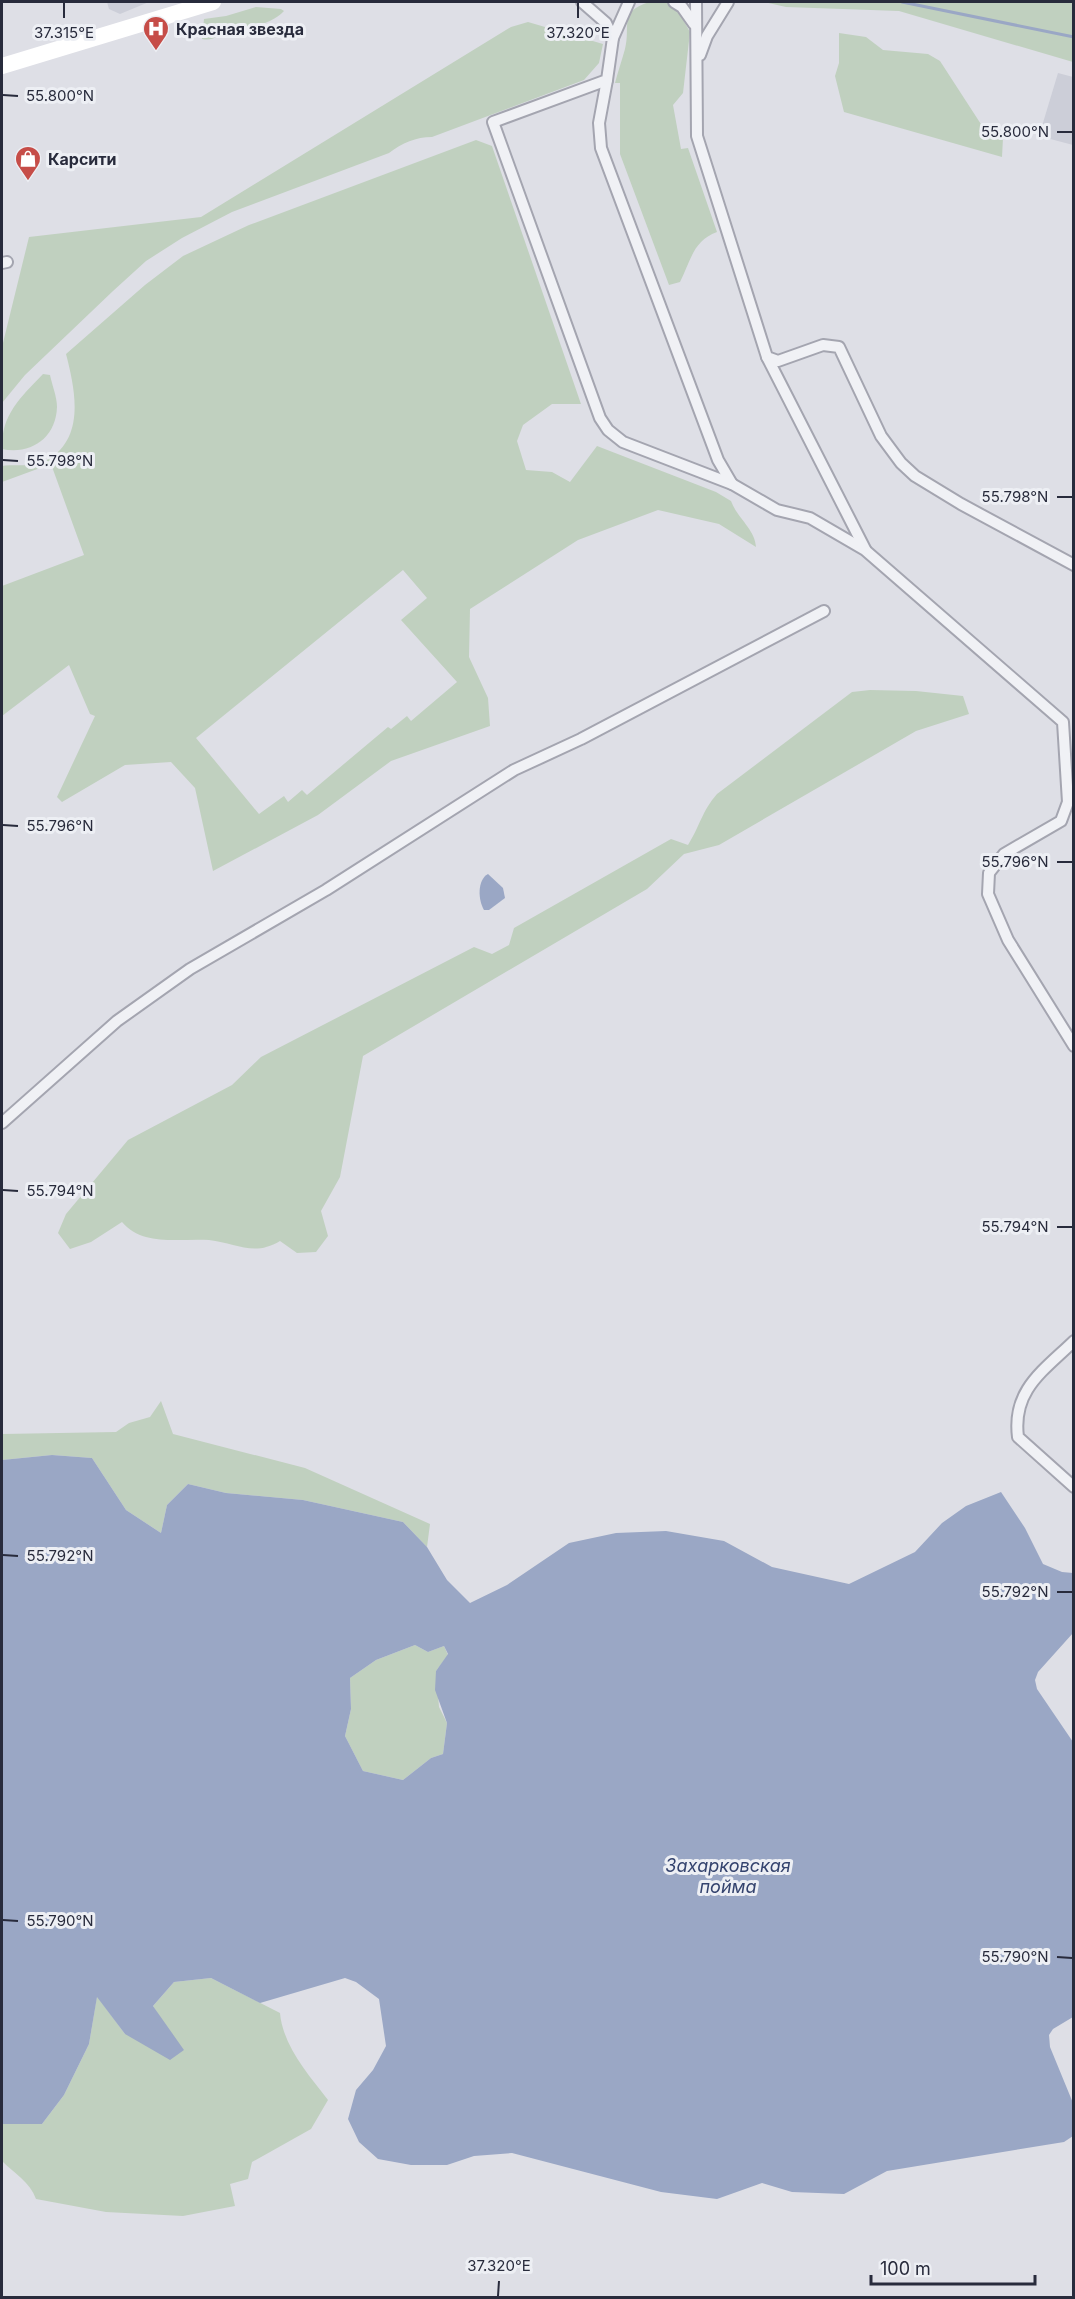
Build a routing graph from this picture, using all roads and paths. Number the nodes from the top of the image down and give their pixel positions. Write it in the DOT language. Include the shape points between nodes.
graph roads {
  1 [pos="213,2"];
  2 [pos="582,2"];
  3 [pos="629,2"];
  4 [pos="674,2"];
  5 [pos="696,2"];
  6 [pos="728,2"];
  7 [pos="698,32"];
  8 [pos="613,38"];
  9 [pos="697,64"];
  10 [pos="2,66"];
  11 [pos="607,80"];
  12 [pos="767,357"];
  13 [pos="732,484"];
  14 [pos="865,550"];
  15 [pos="1074,565"];
  16 [pos="824,611"];
  17 [pos="1064,722"];
  18 [pos="1074,737"];
  19 [pos="1074,1046"];
  20 [pos="2,1123"];
  21 [pos="1074,1341"];
  22 [pos="1074,1487"];
  1 -- 10 [label="main road"];
  2 -- 8 [label="street" via="606,23"];
  3 -- 8 [label="street"];
  4 -- 7 [label="street" via="693,20"];
  5 -- 7 [label="street"];
  6 -- 9 [label="street" via="707,36"];
  7 -- 9 [label="street"];
  8 -- 11 [label="street"];
  9 -- 12 [label="street" via="697,136"];
  11 -- 13 [label="street" via="599,123 601,148 718,460"];
  11 -- 13 [label="street" via="493,122 600,418 622,442"];
  12 -- 14 [label="street"];
  12 -- 15 [label="street" via="778,361 823,345 839,347 881,436 915,476"];
  13 -- 14 [label="street" via="777,510 810,518"];
  14 -- 17 [label="street"];
  16 -- 20 [label="street" via="581,740 514,770 326,890 190,969 117,1021"];
  17 -- 18 [label="street"];
  17 -- 19 [label="street" via="1068,802 1061,821 1004,854 989,873 988,894 1008,940"];
  21 -- 22 [label="street" via="1025,1391 1016,1422 1018,1437"];
}
